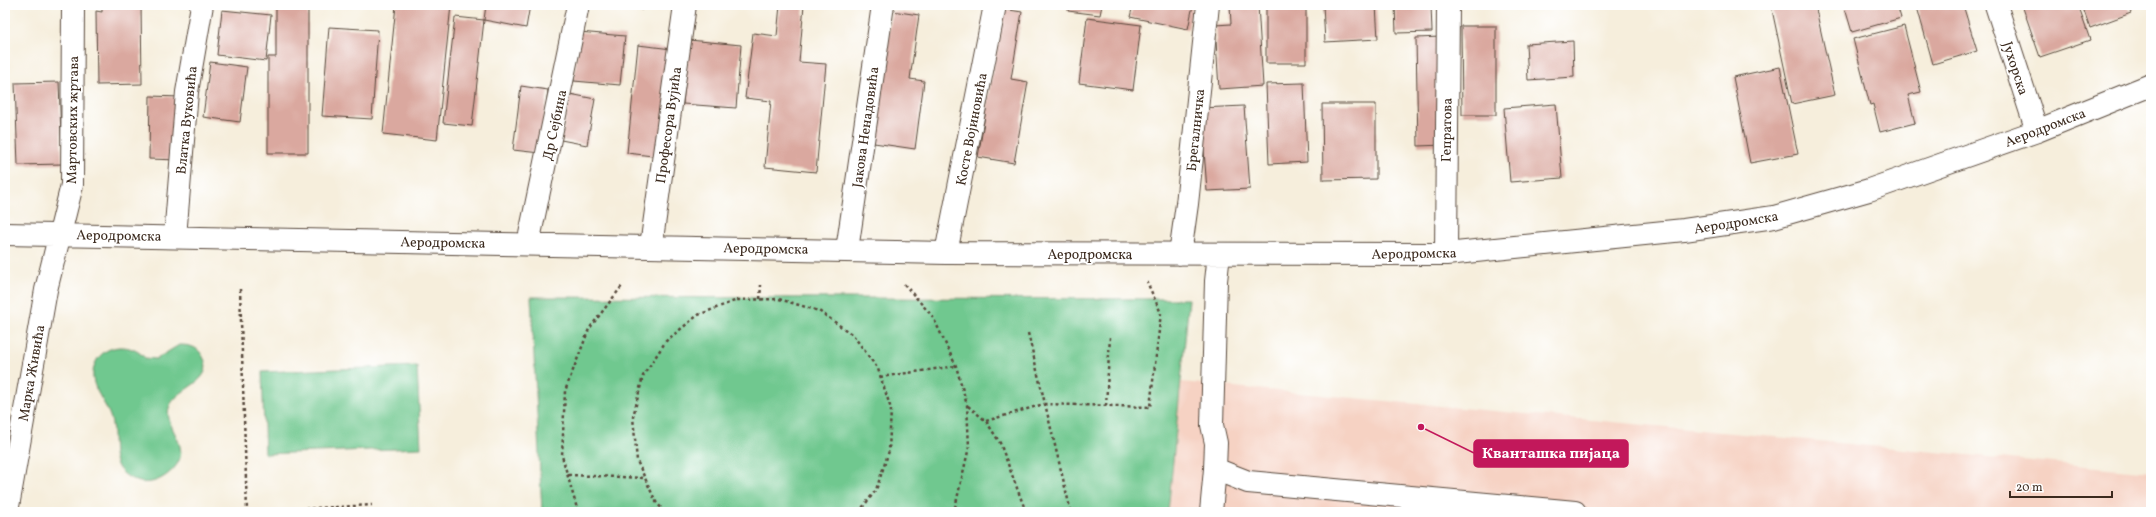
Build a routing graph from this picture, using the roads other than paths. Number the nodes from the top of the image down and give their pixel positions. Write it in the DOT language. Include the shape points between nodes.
graph roads {
  1 [pos="73,5"];
  2 [pos="202,5"];
  3 [pos="578,5"];
  4 [pos="685,5"];
  5 [pos="883,5"];
  6 [pos="995,5"];
  7 [pos="1208,5"];
  8 [pos="1448,5"];
  9 [pos="1996,5"];
  10 [pos="2151,85"];
  11 [pos="2038,131"];
  12 [pos="5,234"];
  13 [pos="59,234"];
  14 [pos="175,237"];
  15 [pos="528,244"];
  16 [pos="651,246"];
  17 [pos="847,250"];
  18 [pos="946,253"];
  19 [pos="1180,254"];
  20 [pos="1219,254"];
  21 [pos="1446,254"];
  22 [pos="1215,469"];
  23 [pos="7,512"];
  24 [pos="1211,512"];
  25 [pos="1576,512"];
  1 -- 13 [label="street, Мартовских жртава" via="72,185"];
  2 -- 14 [label="street, Влатка Вуковића" via="187,92"];
  3 -- 15 [label="street, Др Сејбина"];
  4 -- 16 [label="street, Професора Вујића"];
  5 -- 17 [label="street, Јакова Ненадовића"];
  6 -- 18 [label="street, Косте Војиновића"];
  7 -- 19 [label="street, Брегалничка"];
  8 -- 21 [label="street, Гепратова"];
  9 -- 11 [label="street, Јухорска"];
  10 -- 11 [label="street, Аеродромска"];
  11 -- 21 [label="street, Аеродромска" via="1869,190 1774,217 1684,230"];
  12 -- 13 [label="street, Аеродромска"];
  13 -- 14 [label="street, Аеродромска"];
  13 -- 23 [label="street, Марка Живића" via="46,290"];
  14 -- 15 [label="street, Аеродромска"];
  15 -- 16 [label="street, Аеродромска"];
  16 -- 17 [label="street, Аеродромска"];
  17 -- 18 [label="street, Аеродромска"];
  18 -- 19 [label="street, Аеродромска"];
  19 -- 20 [label="street, Аеродромска"];
  20 -- 21 [label="street, Аеродромска"];
  20 -- 22 [label="street" via="1212,425 1216,443"];
  22 -- 24 [label="street"];
  22 -- 25 [label="street" via="1248,482"];
}
